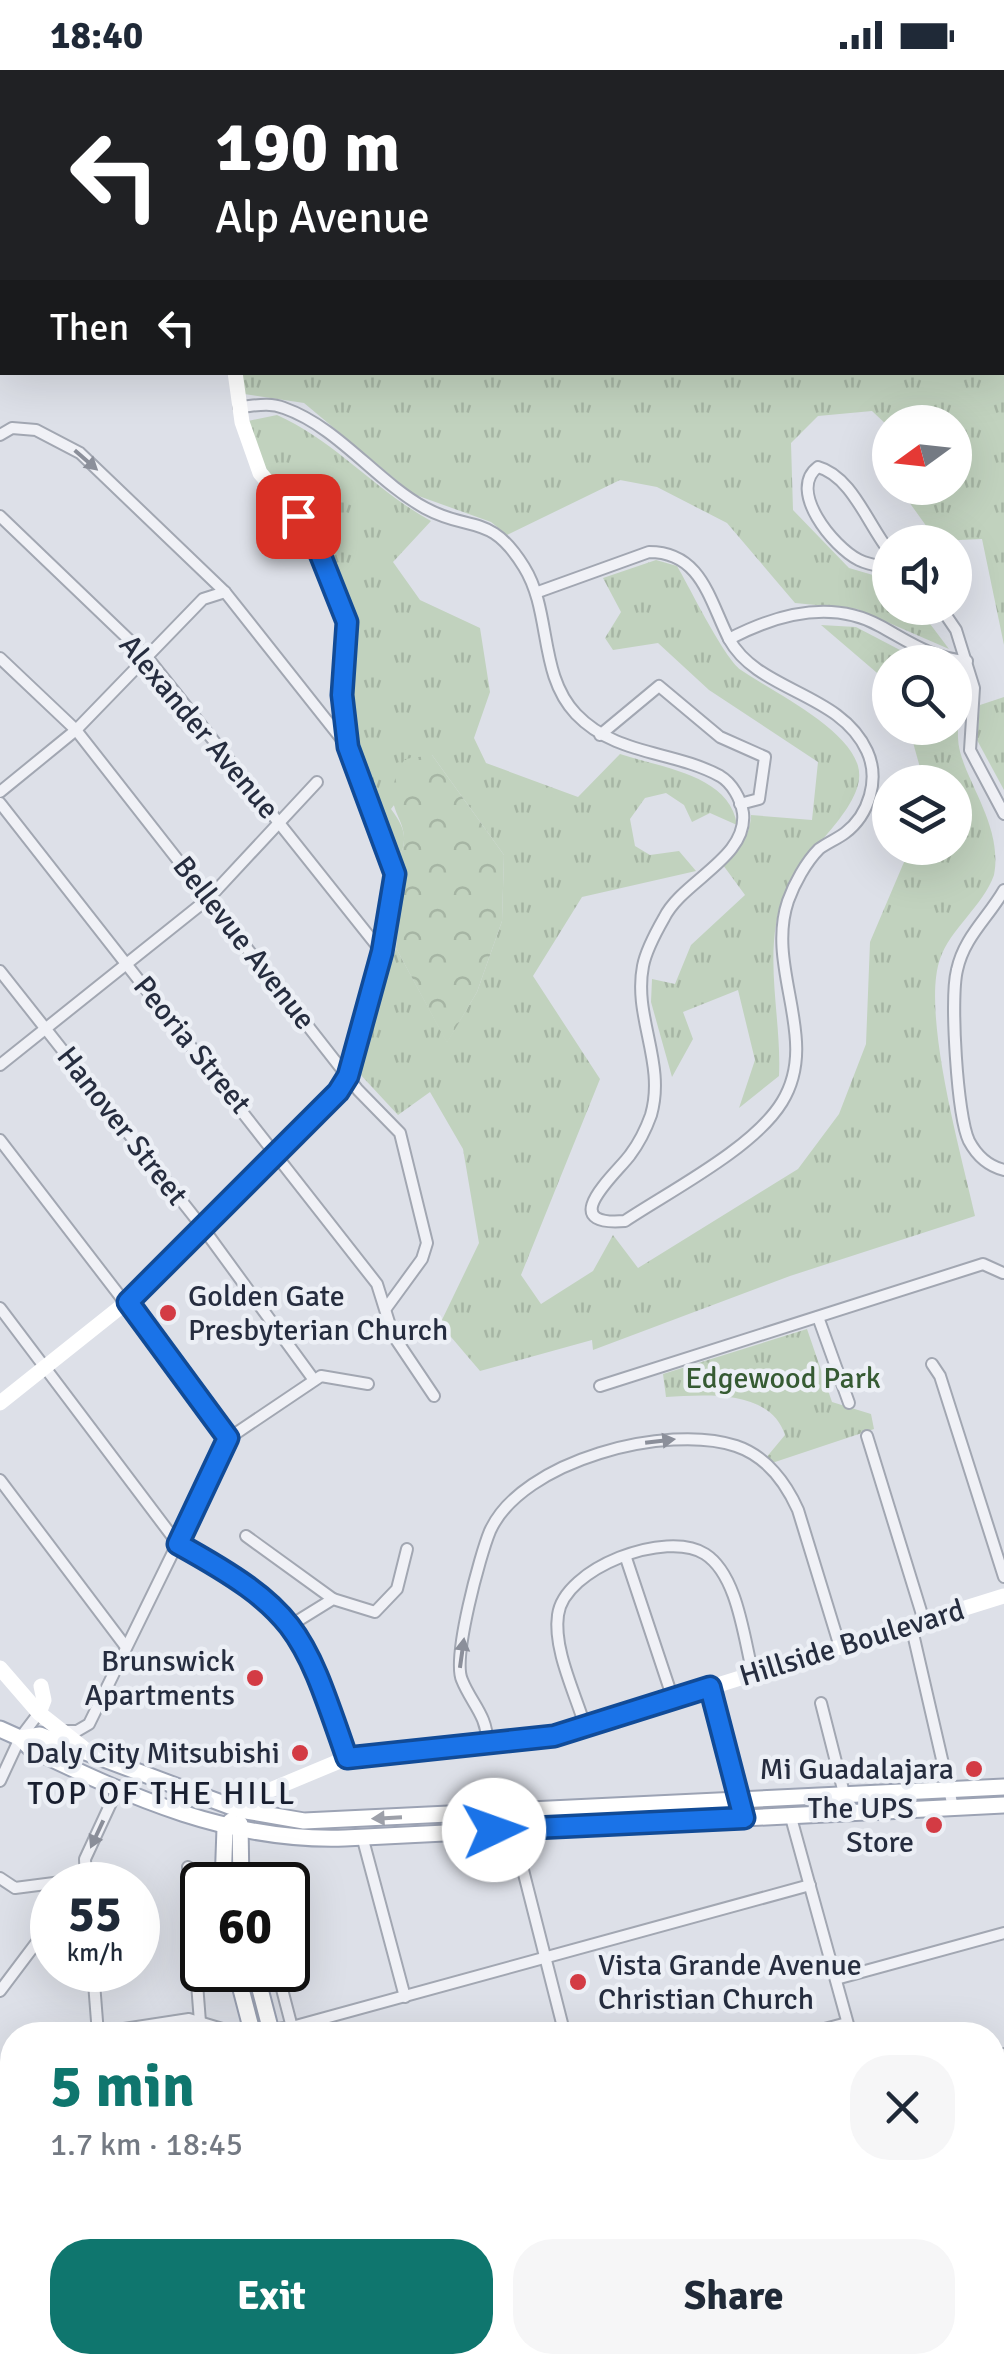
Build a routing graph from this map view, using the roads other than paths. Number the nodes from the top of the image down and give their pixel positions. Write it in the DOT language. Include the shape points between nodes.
graph roads {
  1 [pos="235,375"];
  2 [pos="239,406"];
  3 [pos="0,436"];
  4 [pos="0,516"];
  5 [pos="872,525"];
  6 [pos="872,563"];
  7 [pos="204,572"];
  8 [pos="225,592"];
  9 [pos="538,592"];
  10 [pos="203,598"];
  11 [pos="729,639"];
  12 [pos="911,645"];
  13 [pos="0,658"];
  14 [pos="147,658"];
  15 [pos="972,680"];
  16 [pos="972,719"];
  17 [pos="76,730"];
  18 [pos="600,736"];
  19 [pos="970,745"];
  20 [pos="348,747"];
  21 [pos="317,782"];
  22 [pos="0,792"];
  23 [pos="0,803"];
  24 [pos="740,804"];
  25 [pos="1004,814"];
  26 [pos="280,823"];
  27 [pos="1004,890"];
  28 [pos="209,898"];
  29 [pos="382,952"];
  30 [pos="128,964"];
  31 [pos="0,970"];
  32 [pos="46,1030"];
  33 [pos="0,1065"];
  34 [pos="348,1076"];
  35 [pos="0,1140"];
  36 [pos="278,1152"];
  37 [pos="1004,1170"];
  38 [pos="202,1228"];
  39 [pos="1004,1274"];
  40 [pos="128,1302"];
  41 [pos="0,1308"];
  42 [pos="387,1308"];
  43 [pos="818,1317"];
  44 [pos="932,1364"];
  45 [pos="46,1366"];
  46 [pos="314,1380"];
  47 [pos="368,1384"];
  48 [pos="600,1386"];
  49 [pos="434,1396"];
  50 [pos="0,1403"];
  51 [pos="848,1403"];
  52 [pos="867,1436"];
  53 [pos="228,1438"];
  54 [pos="0,1480"];
  55 [pos="246,1536"];
  56 [pos="178,1544"];
  57 [pos="407,1549"];
  58 [pos="626,1558"];
  59 [pos="1004,1577"];
  60 [pos="1004,1596"];
  61 [pos="333,1598"];
  62 [pos="917,1623"];
  63 [pos="292,1625"];
  64 [pos="126,1647"];
  65 [pos="840,1647"];
  66 [pos="0,1668"];
  67 [pos="753,1674"];
  68 [pos="40,1686"];
  69 [pos="710,1687"];
  70 [pos="673,1699"];
  71 [pos="821,1703"];
  72 [pos="39,1713"];
  73 [pos="584,1726"];
  74 [pos="0,1729"];
  75 [pos="60,1730"];
  76 [pos="20,1738"];
  77 [pos="487,1743"];
  78 [pos="93,1756"];
  79 [pos="347,1758"];
  80 [pos="125,1770"];
  81 [pos="0,1781"];
  82 [pos="1004,1787"];
  83 [pos="117,1790"];
  84 [pos="951,1790"];
  85 [pos="844,1795"];
  86 [pos="786,1798"];
  87 [pos="739,1800"];
  88 [pos="1004,1805"];
  89 [pos="954,1808"];
  90 [pos="240,1810"];
  91 [pos="508,1812"];
  92 [pos="849,1813"];
  93 [pos="791,1816"];
  94 [pos="744,1818"];
  95 [pos="510,1829"];
  96 [pos="233,1830"];
  97 [pos="362,1836"];
  98 [pos="86,1862"];
  99 [pos="227,1862"];
  100 [pos="240,1862"];
  101 [pos="0,1878"];
  102 [pos="810,1886"];
  103 [pos="30,1887"];
  104 [pos="1004,1933"];
  105 [pos="30,1951"];
  106 [pos="545,1958"];
  107 [pos="836,1978"];
  108 [pos="0,1991"];
  109 [pos="95,1992"];
  110 [pos="198,1992"];
  111 [pos="242,1992"];
  112 [pos="261,1992"];
  113 [pos="283,1992"];
  114 [pos="404,1997"];
  115 [pos="97,2022"];
  116 [pos="163,2022"];
  117 [pos="200,2022"];
  118 [pos="249,2022"];
  119 [pos="269,2022"];
  120 [pos="291,2022"];
  121 [pos="323,2022"];
  122 [pos="562,2022"];
  123 [pos="847,2022"];
  1 -- 2 [label="main road"];
  2 -- 9 [label="street" via="285,408 429,510 488,526 508,544"];
  2 -- 20 [label="main road" via="260,473 306,526 347,622 342,695"];
  3 -- 7 [label="street, one-way" via="12,428 36,430 80,453"];
  4 -- 14 [label="street, Alexander Avenue"];
  5 -- 6 [label="street" via="825,468 808,474 813,509 855,559"];
  7 -- 8 [label="street"];
  7 -- 10 [label="street"];
  8 -- 10 [label="street"];
  8 -- 20 [label="street"];
  9 -- 11 [label="street" via="649,552 681,556 695,570"];
  9 -- 18 [label="street" via="550,667 574,712"];
  10 -- 14 [label="street"];
  11 -- 12 [label="street" via="783,614 848,614"];
  11 -- 24 [label="street" via="741,660 826,707 860,737 873,785 868,806 820,850 788,904 780,943 798,1044 781,1104 726,1153 625,1221 608,1223 592,1201 629,1158 652,1112 656,1064 643,1010 643,964 666,912 737,842"];
  13 -- 17 [label="street, Bellevue Avenue"];
  14 -- 17 [label="street"];
  14 -- 26 [label="street, Alexander Avenue"];
  15 -- 16 [label="street"];
  17 -- 22 [label="street"];
  17 -- 28 [label="street, Bellevue Avenue"];
  18 -- 24 [label="street" via="722,776"];
  18 -- 24 [label="street" via="660,686 720,736 765,757 759,799"];
  19 -- 25 [label="street"];
  20 -- 29 [label="main road" via="394,867"];
  21 -- 26 [label="street"];
  23 -- 30 [label="street, Peoria Street"];
  26 -- 28 [label="street"];
  26 -- 29 [label="street, Alexander Avenue"];
  27 -- 37 [label="street" via="972,932 957,967 952,1004 968,1139 983,1160"];
  28 -- 30 [label="street"];
  28 -- 34 [label="street, Bellevue Avenue"];
  29 -- 34 [label="main road"];
  30 -- 32 [label="street"];
  30 -- 36 [label="street, Peoria Street"];
  31 -- 32 [label="street, Hanover Street"];
  32 -- 33 [label="street"];
  32 -- 38 [label="street, Hanover Street"];
  34 -- 36 [label="main road"];
  34 -- 42 [label="street, Bellevue Avenue" via="400,1133 427,1242"];
  35 -- 40 [label="street"];
  36 -- 38 [label="main road"];
  36 -- 42 [label="street, Peoria Street" via="377,1284"];
  38 -- 40 [label="main road"];
  38 -- 46 [label="street, Hanover Street"];
  39 -- 43 [label="street" via="982,1264"];
  40 -- 45 [label="main road"];
  40 -- 53 [label="street"];
  41 -- 45 [label="street"];
  42 -- 49 [label="street, Peoria Street" via="394,1334"];
  43 -- 48 [label="street"];
  43 -- 51 [label="street"];
  44 -- 59 [label="street"];
  45 -- 50 [label="main road"];
  45 -- 56 [label="street"];
  46 -- 47 [label="street"];
  46 -- 53 [label="street"];
  52 -- 62 [label="street"];
  53 -- 56 [label="street"];
  54 -- 64 [label="street"];
  55 -- 61 [label="street"];
  56 -- 63 [label="street" via="265,1597"];
  56 -- 64 [label="street"];
  57 -- 61 [label="street" via="397,1589 375,1612"];
  58 -- 67 [label="street" via="660,1546 705,1553 723,1576"];
  58 -- 70 [label="street"];
  58 -- 73 [label="street" via="577,1579 558,1612"];
  60 -- 62 [label="main road, Hillside Boulevard"];
  61 -- 63 [label="street"];
  62 -- 65 [label="main road, Hillside Boulevard"];
  62 -- 84 [label="street"];
  63 -- 79 [label="street" via="316,1666"];
  64 -- 75 [label="street" via="89,1724"];
  65 -- 67 [label="main road, Hillside Boulevard"];
  77 -- 65 [label="street, one-way" via="482,1713 458,1666 490,1531 519,1492 541,1478 651,1441 700,1438 739,1446 776,1473 805,1528"];
  66 -- 72 [label="main road"];
  67 -- 69 [label="main road, Hillside Boulevard"];
  68 -- 72 [label="main road"];
  69 -- 70 [label="main road, Hillside Boulevard"];
  69 -- 87 [label="street"];
  70 -- 73 [label="main road, Hillside Boulevard"];
  71 -- 85 [label="street"];
  72 -- 75 [label="main road"];
  72 -- 76 [label="street"];
  73 -- 77 [label="main road, Hillside Boulevard"];
  74 -- 76 [label="main road"];
  75 -- 78 [label="main road"];
  76 -- 78 [label="main road" via="40,1735"];
  76 -- 81 [label="street"];
  76 -- 83 [label="main road"];
  77 -- 79 [label="main road, Hillside Boulevard"];
  78 -- 80 [label="main road"];
  79 -- 90 [label="main road, Hillside Boulevard" via="263,1793"];
  80 -- 83 [label="main road"];
  80 -- 90 [label="main road"];
  82 -- 84 [label="main road"];
  83 -- 96 [label="main road"];
  83 -- 98 [label="street, one-way"];
  84 -- 85 [label="main road"];
  84 -- 89 [label="street"];
  85 -- 86 [label="main road"];
  85 -- 92 [label="street"];
  86 -- 87 [label="main road"];
  86 -- 93 [label="street"];
  87 -- 91 [label="main road"];
  87 -- 94 [label="street"];
  88 -- 89 [label="main road"];
  89 -- 92 [label="main road"];
  91 -- 90 [label="main road, one-way" via="304,1821"];
  90 -- 96 [label="main road, Hillside Boulevard"];
  91 -- 95 [label="street"];
  92 -- 93 [label="main road"];
  93 -- 94 [label="main road"];
  93 -- 102 [label="street"];
  94 -- 95 [label="main road"];
  95 -- 97 [label="main road"];
  95 -- 106 [label="street"];
  96 -- 97 [label="main road" via="293,1838"];
  96 -- 99 [label="main road"];
  96 -- 100 [label="main road"];
  97 -- 114 [label="street"];
  101 -- 103 [label="street" via="14,1888"];
  102 -- 106 [label="street"];
  102 -- 107 [label="street"];
  104 -- 107 [label="street"];
  105 -- 108 [label="street"];
  106 -- 114 [label="street"];
  106 -- 122 [label="street"];
  107 -- 123 [label="street"];
  109 -- 115 [label="street"];
  110 -- 117 [label="street"];
  111 -- 118 [label="main road"];
  112 -- 119 [label="main road"];
  113 -- 120 [label="street"];
  114 -- 121 [label="street"];
  116 -- 117 [label="street"];
}
